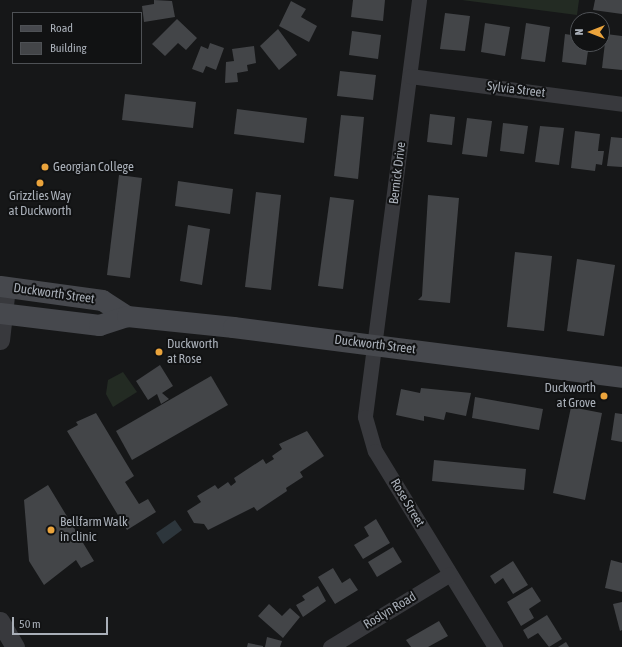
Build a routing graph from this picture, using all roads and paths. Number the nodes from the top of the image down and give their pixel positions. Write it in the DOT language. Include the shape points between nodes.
graph roads {
  1 [pos="419,0"];
  2 [pos="410,76"];
  3 [pos="622,104"];
  4 [pos="3,287"];
  5 [pos="2,313"];
  6 [pos="127,316"];
  7 [pos="0,340"];
  8 [pos="375,346"];
  9 [pos="622,377"];
  10 [pos="450,574"];
  11 [pos="0,621"];
  12 [pos="15,647"];
  13 [pos="330,647"];
  14 [pos="495,647"];
  1 -- 2 [label="street, Bernick Drive"];
  2 -- 3 [label="street, Sylvia Street"];
  2 -- 8 [label="street, Bernick Drive"];
  4 -- 5 [label="street"];
  4 -- 6 [label="main road, Duckworth Street" via="102,300"];
  5 -- 6 [label="main road, Duckworth Street" via="99,325"];
  5 -- 7 [label="street"];
  6 -- 8 [label="main road, Duckworth Street"];
  8 -- 9 [label="main road, Duckworth Street"];
  8 -- 10 [label="street, Rose Street" via="364,409 366,429 375,451"];
  10 -- 13 [label="street, Roslyn Road"];
  10 -- 14 [label="street, Rose Street"];
  11 -- 12 [label="street"];
}
